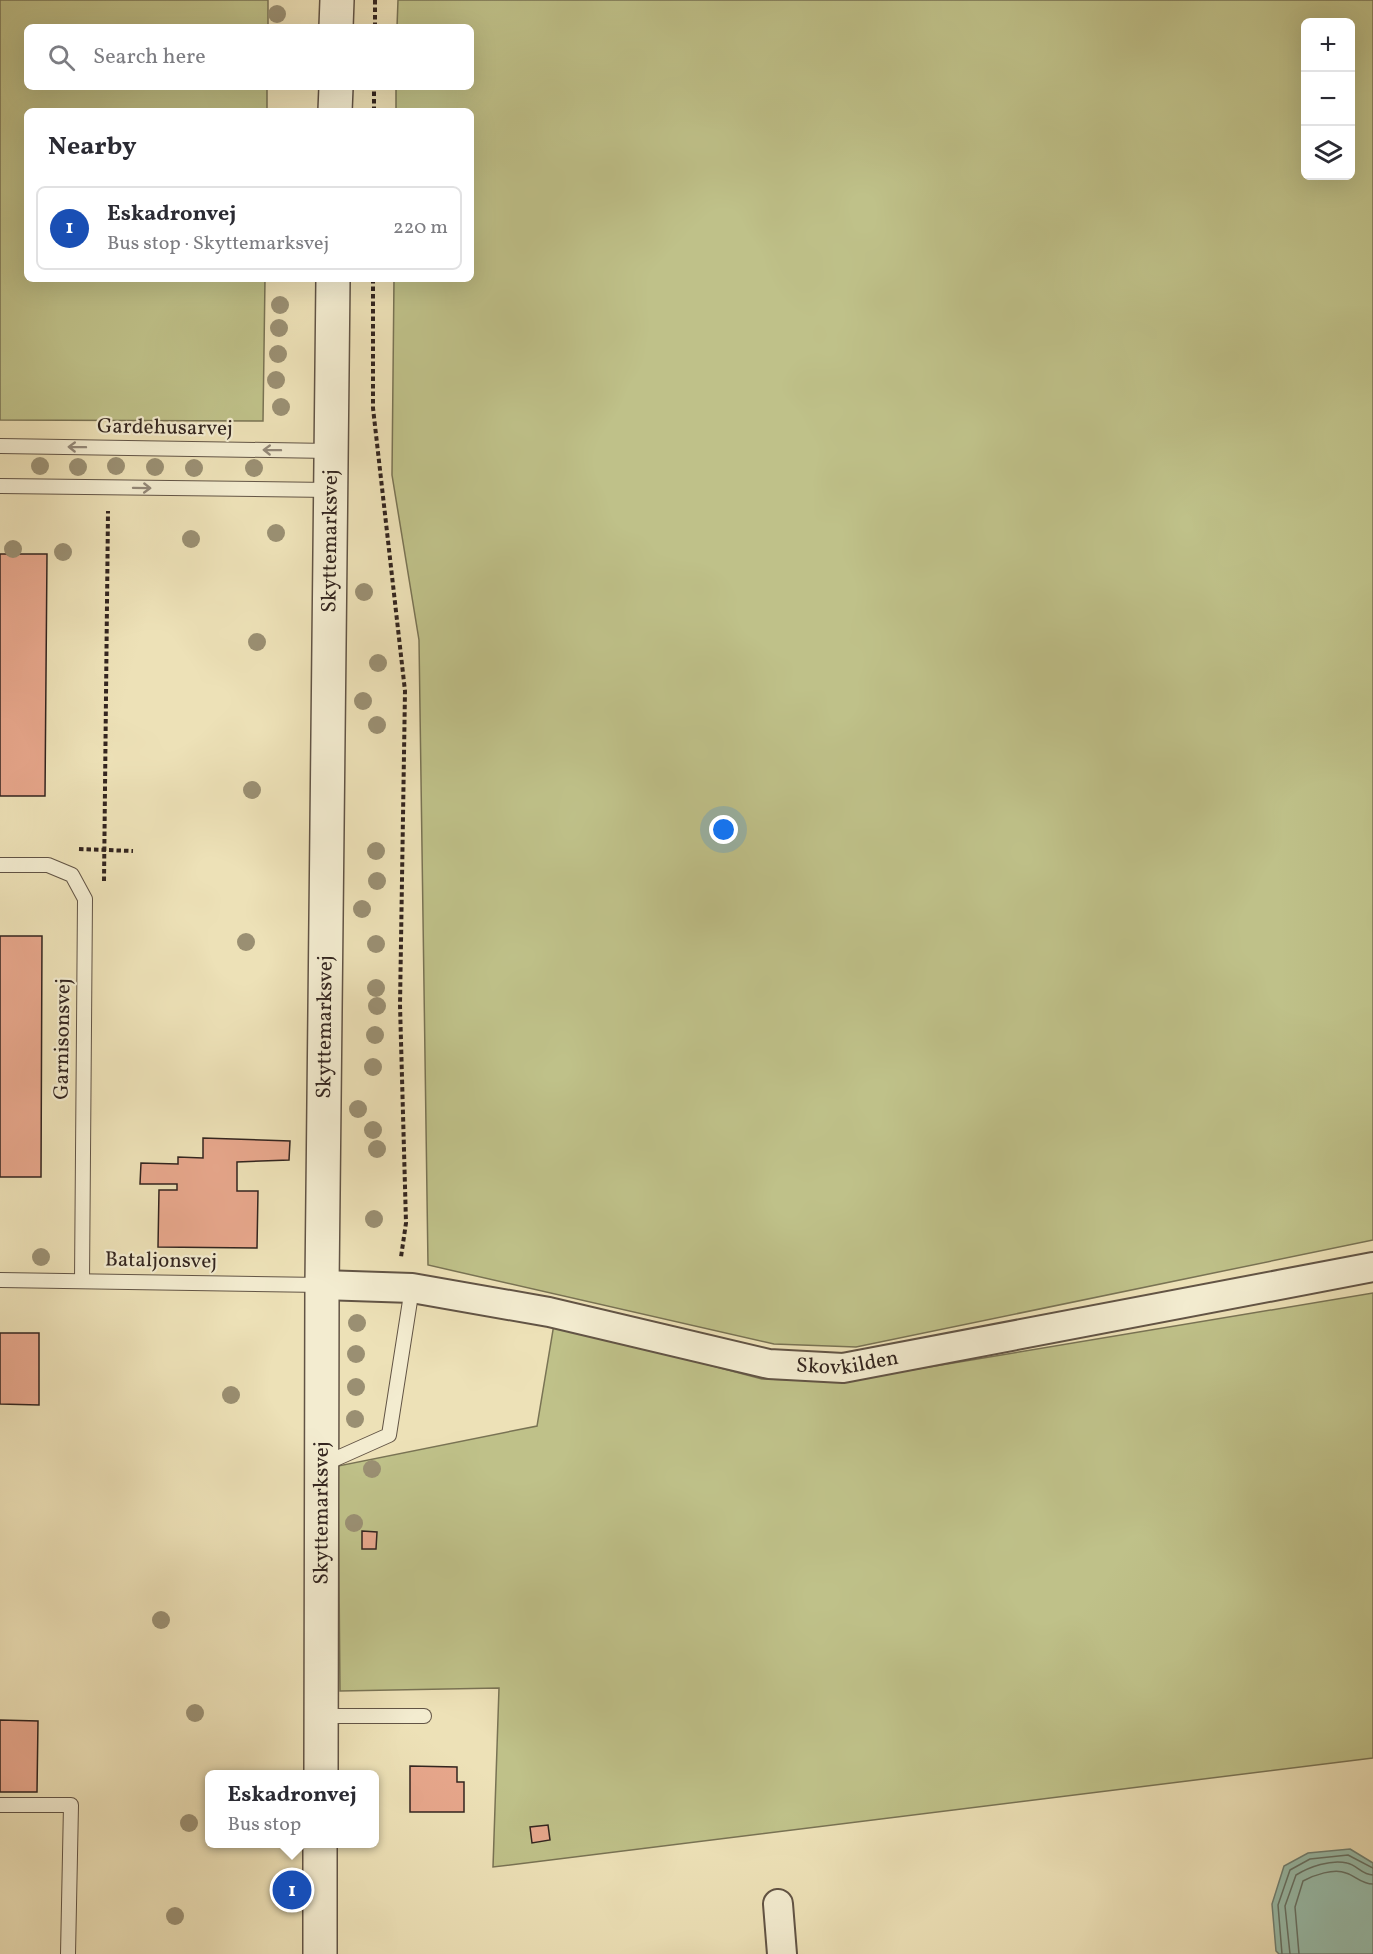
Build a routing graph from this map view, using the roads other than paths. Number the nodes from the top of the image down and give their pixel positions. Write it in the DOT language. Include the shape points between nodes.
graph roads {
  1 [pos="337,0"];
  2 [pos="336,24"];
  3 [pos="336,90"];
  4 [pos="335,108"];
  5 [pos="333,282"];
  6 [pos="0,446"];
  7 [pos="330,451"];
  8 [pos="0,486"];
  9 [pos="330,490"];
  10 [pos="0,865"];
  11 [pos="1373,1267"];
  12 [pos="0,1280"];
  13 [pos="82,1281"];
  14 [pos="322,1285"];
  15 [pos="405,1288"];
  16 [pos="322,1464"];
  17 [pos="321,1716"];
  18 [pos="424,1716"];
  19 [pos="321,1770"];
  20 [pos="0,1805"];
  21 [pos="320,1848"];
  22 [pos="778,1904"];
  23 [pos="69,1954"];
  24 [pos="320,1954"];
  25 [pos="782,1954"];
  1 -- 2 [label="street"];
  3 -- 4 [label="street"];
  5 -- 7 [label="street, Skyttemarksvej"];
  7 -- 6 [label="lane, Gardehusarvej, one-way"];
  7 -- 9 [label="street, Skyttemarksvej"];
  8 -- 9 [label="lane, one-way"];
  9 -- 14 [label="street, Skyttemarksvej"];
  10 -- 13 [label="lane, Garnisonsvej" via="48,865 72,875 85,899"];
  11 -- 15 [label="street, Skovkilden" via="843,1368 769,1364 549,1312"];
  12 -- 13 [label="lane, Bataljonsvej"];
  13 -- 14 [label="lane, Bataljonsvej"];
  14 -- 15 [label="street, Skovkilden"];
  14 -- 16 [label="street, Skyttemarksvej"];
  15 -- 16 [label="lane" via="389,1435"];
  16 -- 17 [label="street, Skyttemarksvej"];
  17 -- 18 [label="lane"];
  17 -- 19 [label="street, Skyttemarksvej"];
  20 -- 23 [label="lane" via="70,1805"];
  21 -- 24 [label="street"];
  22 -- 25 [label="street"];
}
